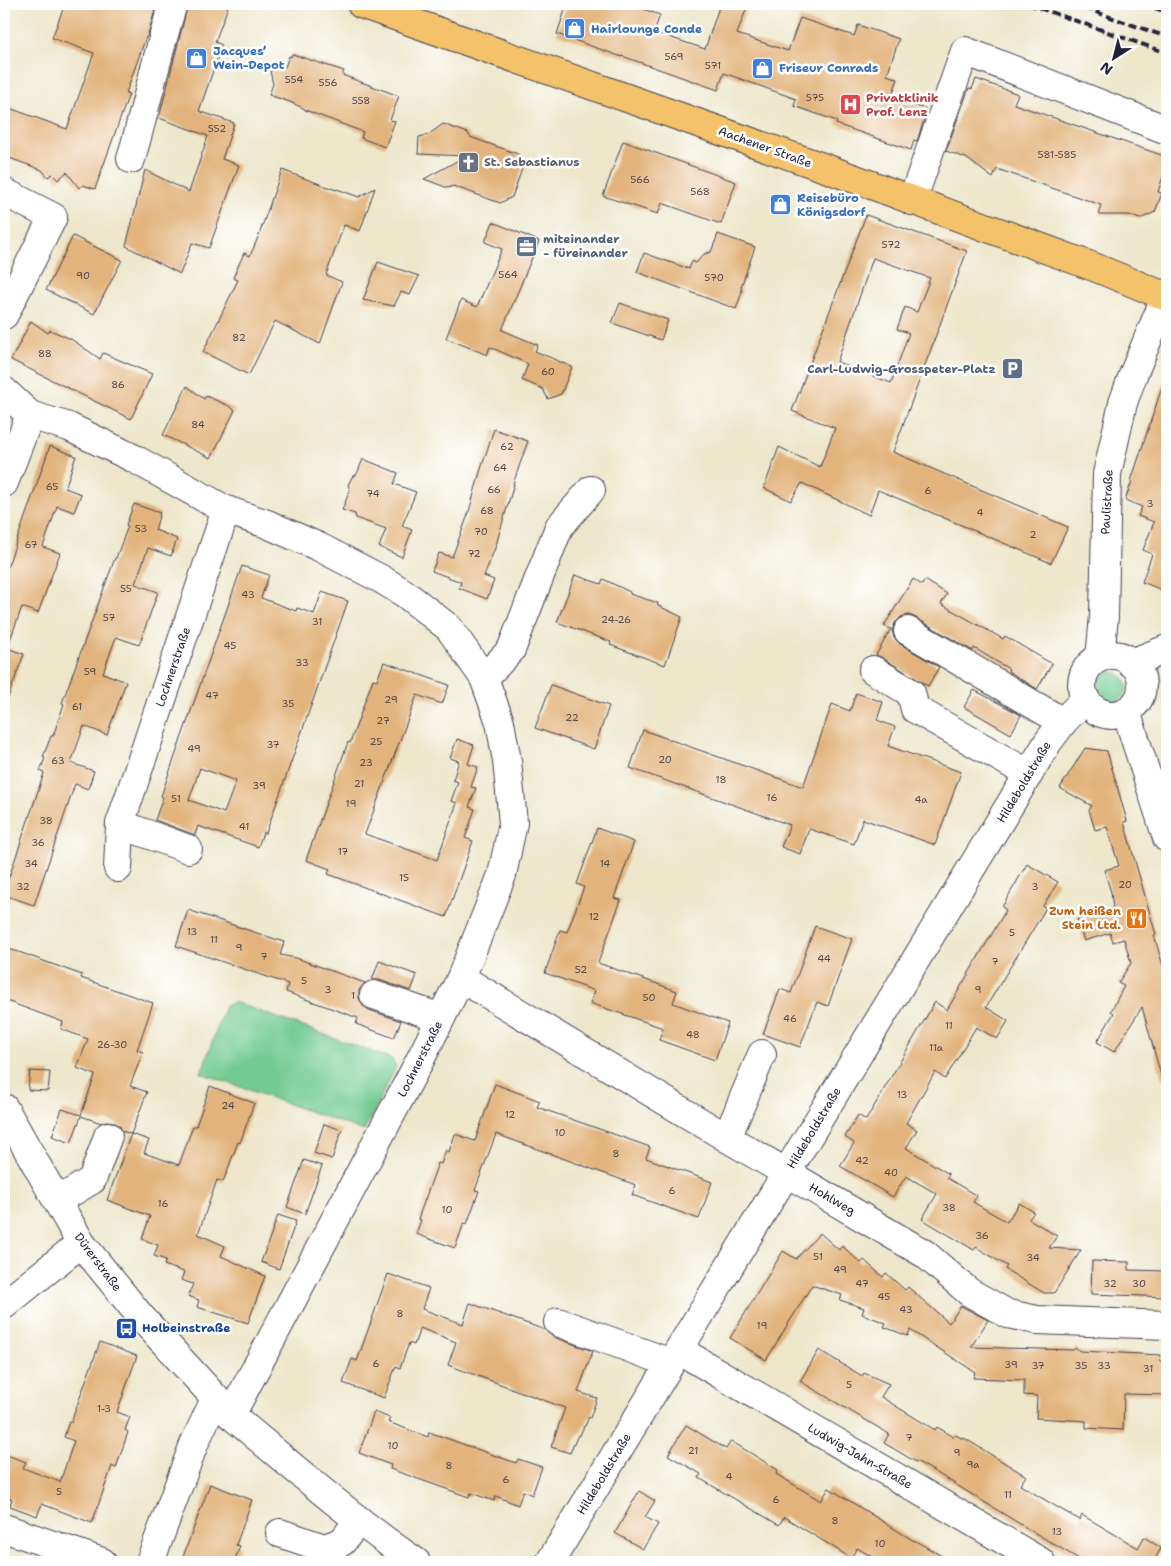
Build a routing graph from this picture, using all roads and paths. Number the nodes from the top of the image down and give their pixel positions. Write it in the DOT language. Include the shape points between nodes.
graph roads {
  1 [pos="173,4"];
  2 [pos="361,4"];
  3 [pos="1167,130"];
  4 [pos="132,159"];
  5 [pos="4,192"];
  6 [pos="912,200"];
  7 [pos="1167,296"];
  8 [pos="4,315"];
  9 [pos="4,391"];
  10 [pos="30,415"];
  11 [pos="4,483"];
  12 [pos="591,490"];
  13 [pos="226,510"];
  14 [pos="908,631"];
  15 [pos="1167,649"];
  16 [pos="1100,658"];
  17 [pos="1131,663"];
  18 [pos="873,670"];
  19 [pos="484,678"];
  20 [pos="1085,699"];
  21 [pos="1126,711"];
  22 [pos="1063,722"];
  23 [pos="1029,774"];
  24 [pos="120,824"];
  25 [pos="1167,838"];
  26 [pos="188,848"];
  27 [pos="118,868"];
  28 [pos="462,978"];
  29 [pos="374,994"];
  30 [pos="441,1018"];
  31 [pos="762,1054"];
  32 [pos="4,1108"];
  33 [pos="108,1136"];
  34 [pos="727,1138"];
  35 [pos="788,1173"];
  36 [pos="58,1201"];
  37 [pos="81,1243"];
  38 [pos="4,1305"];
  39 [pos="558,1322"];
  40 [pos="1167,1325"];
  41 [pos="675,1356"];
  42 [pos="223,1407"];
  43 [pos="359,1520"];
  44 [pos="4,1528"];
  45 [pos="280,1533"];
  46 [pos="102,1562"];
  47 [pos="150,1562"];
  48 [pos="416,1562"];
  49 [pos="550,1562"];
  50 [pos="1041,1562"];
  1 -- 4 [label="street"];
  2 -- 6 [label="main road, Aachener Straße"];
  3 -- 6 [label="street" via="965,51"];
  5 -- 8 [label="street" via="53,217"];
  6 -- 7 [label="main road, Aachener Straße"];
  7 -- 16 [label="street, Paulistraße" via="1123,403 1107,474"];
  9 -- 10 [label="street, Lochnerstraße"];
  10 -- 11 [label="street"];
  10 -- 13 [label="street, Lochnerstraße" via="69,428 133,458"];
  12 -- 19 [label="street" via="559,527 510,650"];
  13 -- 19 [label="street, Lochnerstraße" via="319,547 404,593 449,628"];
  13 -- 24 [label="street, Lochnerstraße"];
  14 -- 22 [label="street"];
  15 -- 17 [label="street"];
  16 -- 17 [label="street" via="1116,656"];
  16 -- 20 [label="street" via="1091,663 1082,680"];
  17 -- 21 [label="street" via="1141,679 1141,688 1134,705"];
  18 -- 23 [label="street" via="911,693 915,709"];
  19 -- 28 [label="street, Lochnerstraße" via="500,722 513,823 502,875"];
  20 -- 21 [label="street" via="1091,707 1108,715"];
  20 -- 22 [label="street, Hildeboldstraße"];
  21 -- 25 [label="street"];
  22 -- 23 [label="street, Hildeboldstraße"];
  23 -- 35 [label="street, Hildeboldstraße"];
  24 -- 26 [label="street"];
  24 -- 27 [label="street, Lochnerstraße"];
  28 -- 30 [label="street, Lochnerstraße"];
  28 -- 34 [label="street, Hohlweg"];
  29 -- 30 [label="street"];
  30 -- 42 [label="street, Lochnerstraße"];
  31 -- 34 [label="street"];
  32 -- 36 [label="street, Dürerstraße"];
  33 -- 36 [label="street" via="92,1180"];
  34 -- 35 [label="street, Hohlweg"];
  35 -- 40 [label="street, Hohlweg" via="925,1254 969,1292 1008,1314 1037,1320"];
  35 -- 41 [label="street, Hildeboldstraße"];
  36 -- 37 [label="street, Dürerstraße"];
  37 -- 38 [label="street"];
  37 -- 42 [label="street, Dürerstraße" via="141,1317"];
  39 -- 41 [label="street, Ludwig-Jahn-Straße"];
  41 -- 49 [label="street, Hildeboldstraße"];
  41 -- 50 [label="street, Ludwig-Jahn-Straße"];
  42 -- 43 [label="street, Dürerstraße"];
  42 -- 47 [label="street" via="194,1444"];
  43 -- 45 [label="street" via="342,1542 324,1548"];
  43 -- 48 [label="street, Dürerstraße"];
  44 -- 46 [label="street"];
}
